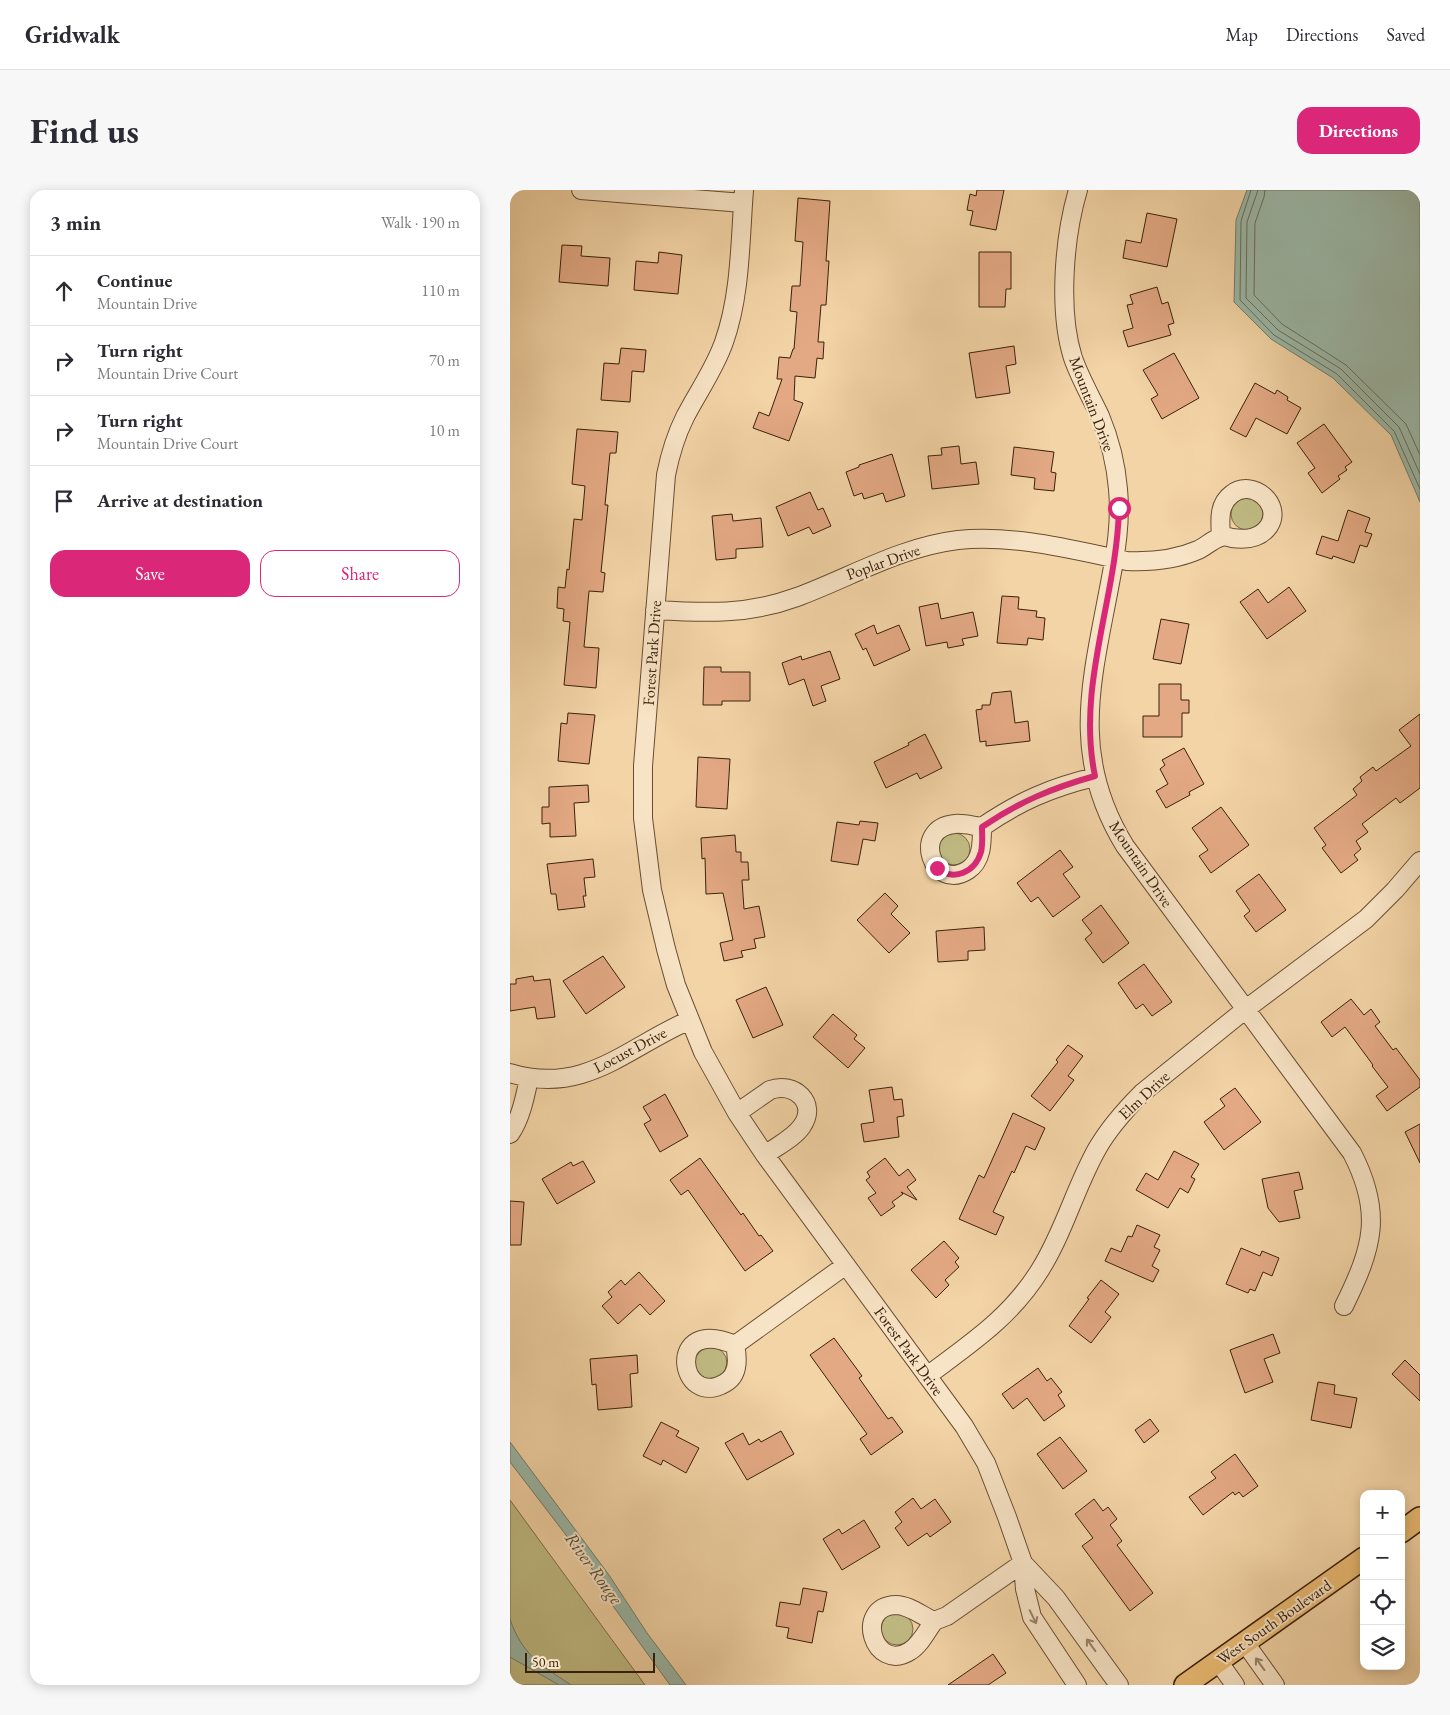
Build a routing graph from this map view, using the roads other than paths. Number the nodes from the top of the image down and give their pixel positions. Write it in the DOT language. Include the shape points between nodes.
graph roads {
  1 [pos="581,190"];
  2 [pos="1078,190"];
  3 [pos="744,196"];
  4 [pos="1222,536"];
  5 [pos="1115,558"];
  6 [pos="655,610"];
  7 [pos="1095,776"];
  8 [pos="982,827"];
  9 [pos="1420,861"];
  10 [pos="1246,1009"];
  11 [pos="690,1020"];
  12 [pos="510,1073"];
  13 [pos="529,1078"];
  14 [pos="737,1113"];
  15 [pos="510,1134"];
  16 [pos="765,1155"];
  17 [pos="846,1265"];
  18 [pos="1344,1306"];
  19 [pos="735,1346"];
  20 [pos="927,1376"];
  21 [pos="1420,1518"];
  22 [pos="1405,1529"];
  23 [pos="1360,1561"];
  24 [pos="1023,1563"];
  25 [pos="934,1622"];
  26 [pos="1245,1643"];
  27 [pos="1218,1661"];
  28 [pos="1077,1685"];
  29 [pos="1119,1685"];
  30 [pos="1185,1685"];
  31 [pos="1235,1685"];
  32 [pos="1275,1685"];
  1 -- 3 [label="street"];
  2 -- 5 [label="street, Mountain Drive" via="1068,245 1064,298 1066,327 1074,359 1112,453 1119,508"];
  3 -- 6 [label="street, Forest Park Drive" via="736,293 730,321 716,362 684,418 670,456"];
  4 -- 5 [label="street, Poplar Drive" via="1196,551 1172,558 1143,562"];
  5 -- 6 [label="street, Poplar Drive" via="1008,540 958,540 884,559 797,597 754,609 705,613"];
  5 -- 7 [label="street, Mountain Drive" via="1091,686 1089,737"];
  6 -- 11 [label="street, Forest Park Drive" via="643,766 643,818 652,890 676,985"];
  7 -- 8 [label="street" via="1044,792 1010,808"];
  7 -- 10 [label="street, Mountain Drive" via="1112,823 1125,846"];
  9 -- 10 [label="street, Elm Drive" via="1366,919"];
  10 -- 18 [label="street, Mountain Drive" via="1352,1152 1362,1173 1371,1207 1368,1246 1360,1274"];
  10 -- 20 [label="street, Elm Drive" via="1142,1093 1117,1119 1096,1150 1048,1256 1025,1293 993,1326"];
  11 -- 13 [label="street, Locust Drive" via="586,1074 566,1078"];
  11 -- 14 [label="street, Forest Park Drive" via="707,1060"];
  12 -- 13 [label="street, Locust Drive"];
  13 -- 15 [label="street"];
  14 -- 16 [label="street, Forest Park Drive"];
  14 -- 16 [label="street" via="776,1088 792,1089 804,1099 807,1115 803,1125"];
  16 -- 17 [label="street, Forest Park Drive"];
  17 -- 19 [label="street"];
  17 -- 20 [label="street, Forest Park Drive"];
  20 -- 24 [label="street, Forest Park Drive" via="964,1426 986,1463"];
  21 -- 22 [label="main road"];
  23 -- 26 [label="main road, West South Boulevard"];
  24 -- 25 [label="street"];
  24 -- 28 [label="street, Forest Park Drive, one-way" via="1032,1617"];
  29 -- 24 [label="street, Forest Park Drive, one-way" via="1056,1598"];
  26 -- 27 [label="main road, West South Boulevard"];
  32 -- 26 [label="street, one-way"];
  27 -- 30 [label="main road, West South Boulevard"];
  27 -- 31 [label="street"];
}
